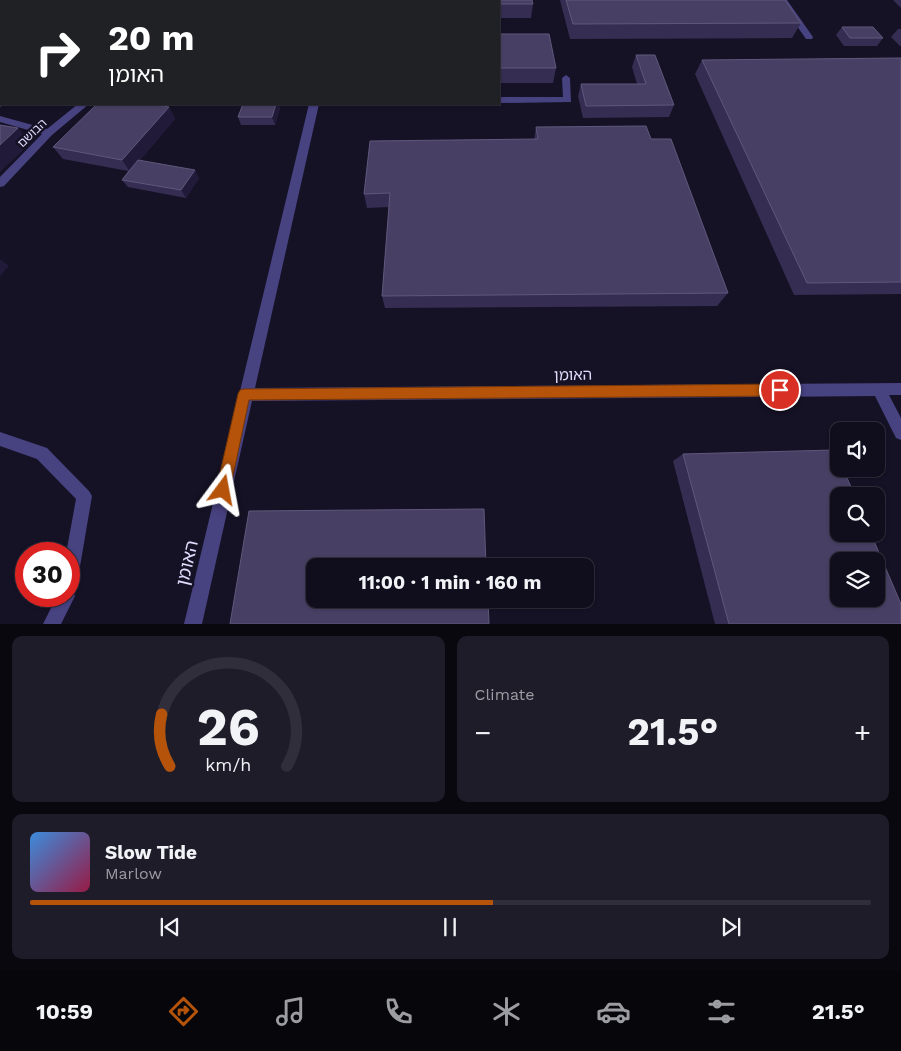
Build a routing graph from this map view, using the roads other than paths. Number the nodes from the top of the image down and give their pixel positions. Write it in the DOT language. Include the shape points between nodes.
graph roads {
  1 [pos="783,0"];
  2 [pos="810,37"];
  3 [pos="566,78"];
  4 [pos="500,100"];
  5 [pos="83,105"];
  6 [pos="314,105"];
  7 [pos="0,119"];
  8 [pos="49,133"];
  9 [pos="0,183"];
  10 [pos="879,389"];
  11 [pos="901,389"];
  12 [pos="244,394"];
  13 [pos="901,433"];
  14 [pos="0,439"];
  15 [pos="76,542"];
  16 [pos="61,607"];
  17 [pos="51,624"];
  18 [pos="192,624"];
  1 -- 2 [label="street"];
  3 -- 4 [label="street" via="568,100"];
  5 -- 8 [label="street, הבושם"];
  6 -- 12 [label="street, האומן"];
  7 -- 8 [label="street"];
  8 -- 9 [label="street, הבושם"];
  10 -- 11 [label="street, האומן"];
  10 -- 12 [label="street, האומן"];
  10 -- 13 [label="street"];
  12 -- 18 [label="street, האומן"];
  14 -- 15 [label="street" via="42,453 84,496"];
  16 -- 17 [label="street"];
}
